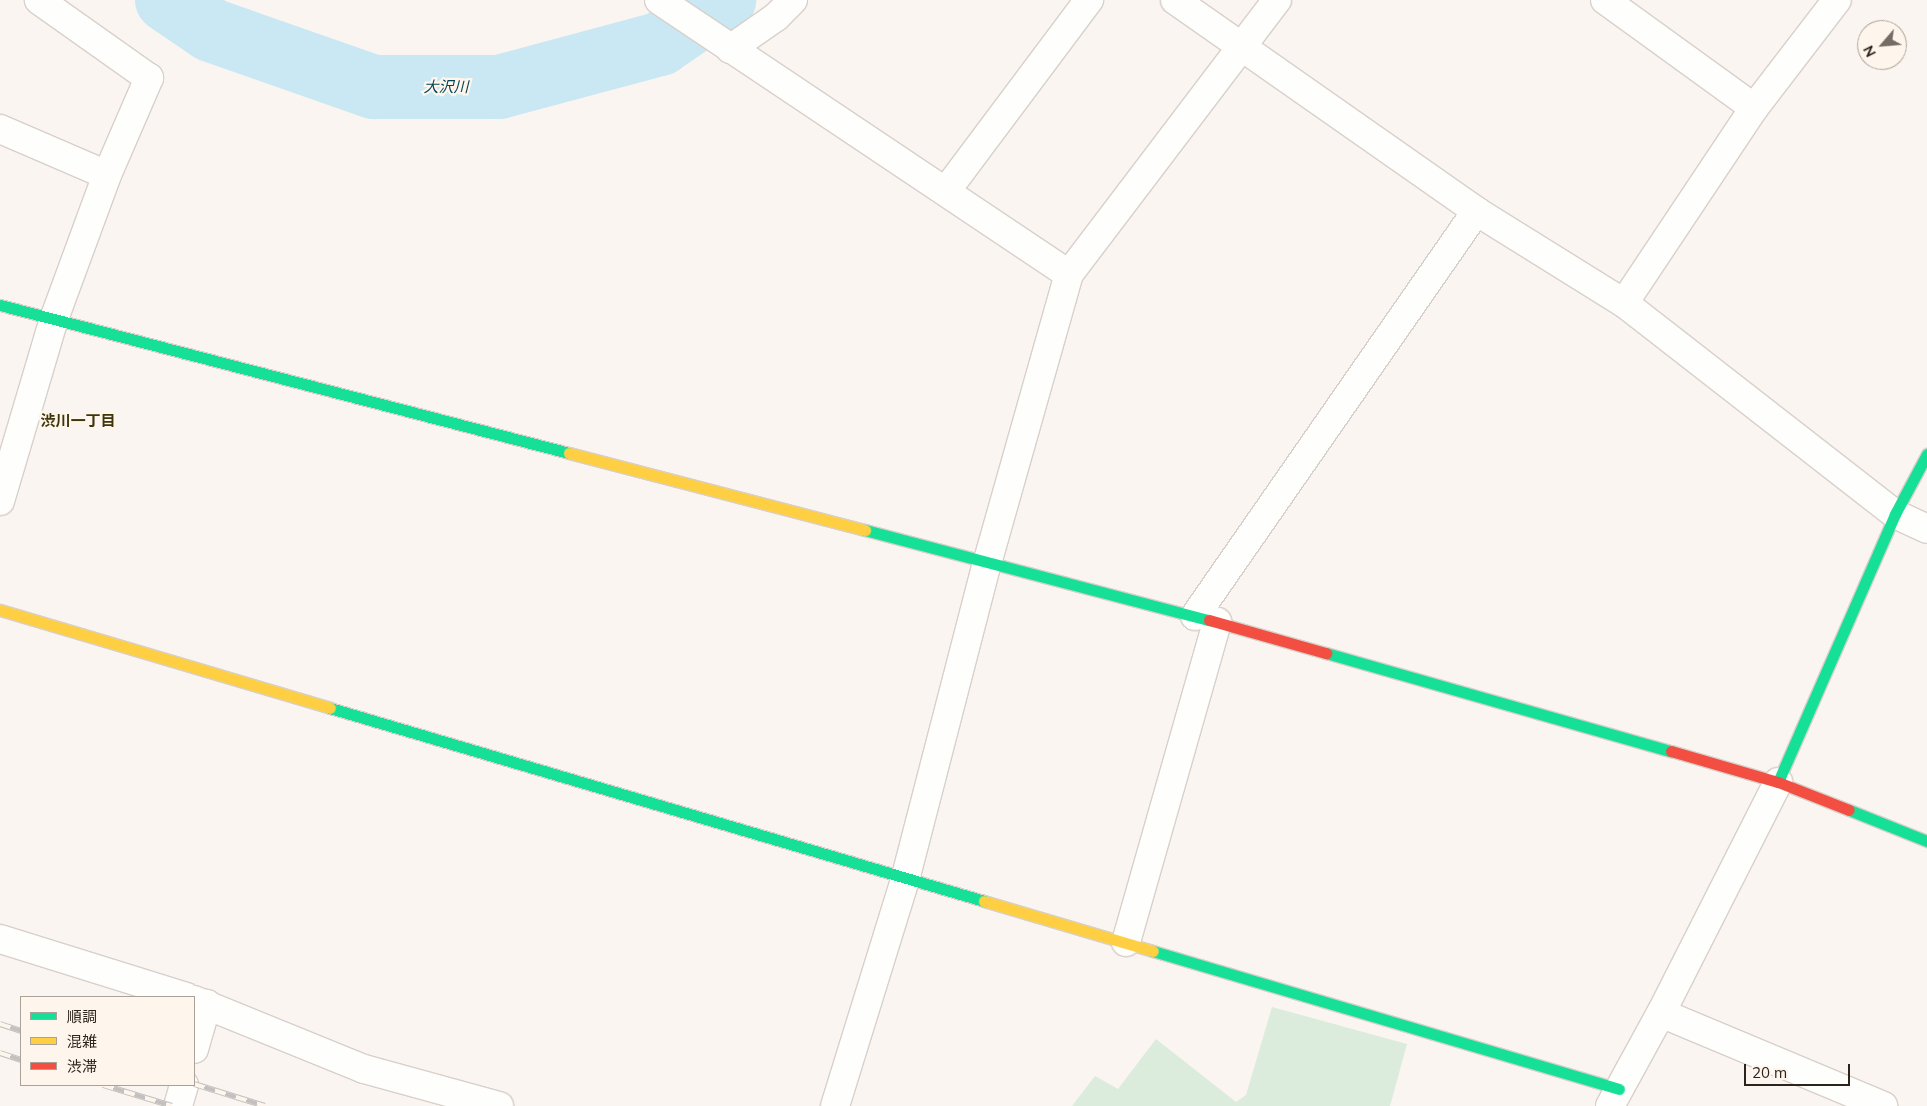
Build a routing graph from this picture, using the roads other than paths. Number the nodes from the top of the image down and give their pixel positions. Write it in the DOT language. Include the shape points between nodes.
graph roads {
  1 [pos="39,0"];
  2 [pos="658,0"];
  3 [pos="793,0"];
  4 [pos="1090,0"];
  5 [pos="1176,0"];
  6 [pos="1277,0"];
  7 [pos="1605,0"];
  8 [pos="1837,0"];
  9 [pos="1243,46"];
  10 [pos="730,50"];
  11 [pos="1754,108"];
  12 [pos="0,129"];
  13 [pos="107,175"];
  14 [pos="946,191"];
  15 [pos="1476,211"];
  16 [pos="1069,274"];
  17 [pos="1624,303"];
  18 [pos="0,305"];
  19 [pos="54,319"];
  20 [pos="1927,454"];
  21 [pos="0,501"];
  22 [pos="1895,514"];
  23 [pos="1927,529"];
  24 [pos="988,560"];
  25 [pos="0,610"];
  26 [pos="1206,619"];
  27 [pos="1778,782"];
  28 [pos="1927,841"];
  29 [pos="906,876"];
  30 [pos="0,939"];
  31 [pos="1126,942"];
  32 [pos="182,996"];
  33 [pos="195,1000"];
  34 [pos="1661,1013"];
  35 [pos="184,1086"];
  36 [pos="1614,1097"];
  37 [pos="178,1106"];
  38 [pos="499,1106"];
  39 [pos="835,1106"];
  40 [pos="1883,1106"];
  1 -- 13 [label="street" via="149,78"];
  2 -- 10 [label="street"];
  3 -- 10 [label="street" via="776,17"];
  4 -- 14 [label="street"];
  5 -- 9 [label="street"];
  6 -- 9 [label="street"];
  7 -- 11 [label="street"];
  8 -- 11 [label="street"];
  9 -- 15 [label="street"];
  9 -- 16 [label="street"];
  10 -- 14 [label="street"];
  11 -- 17 [label="street"];
  12 -- 13 [label="street"];
  13 -- 19 [label="street"];
  14 -- 16 [label="street"];
  15 -- 17 [label="street"];
  15 -- 26 [label="street"];
  16 -- 24 [label="street"];
  17 -- 22 [label="street"];
  18 -- 19 [label="street"];
  19 -- 21 [label="street"];
  19 -- 24 [label="street"];
  20 -- 22 [label="street"];
  22 -- 23 [label="street"];
  22 -- 27 [label="street"];
  24 -- 26 [label="street"];
  24 -- 29 [label="street"];
  25 -- 29 [label="street"];
  26 -- 27 [label="street"];
  26 -- 31 [label="street"];
  27 -- 28 [label="street"];
  27 -- 34 [label="street"];
  29 -- 31 [label="street"];
  29 -- 39 [label="street"];
  30 -- 32 [label="street"];
  31 -- 36 [label="street"];
  33 -- 38 [label="street" via="364,1069"];
  34 -- 36 [label="street"];
  34 -- 40 [label="street"];
  35 -- 37 [label="street"];
}
